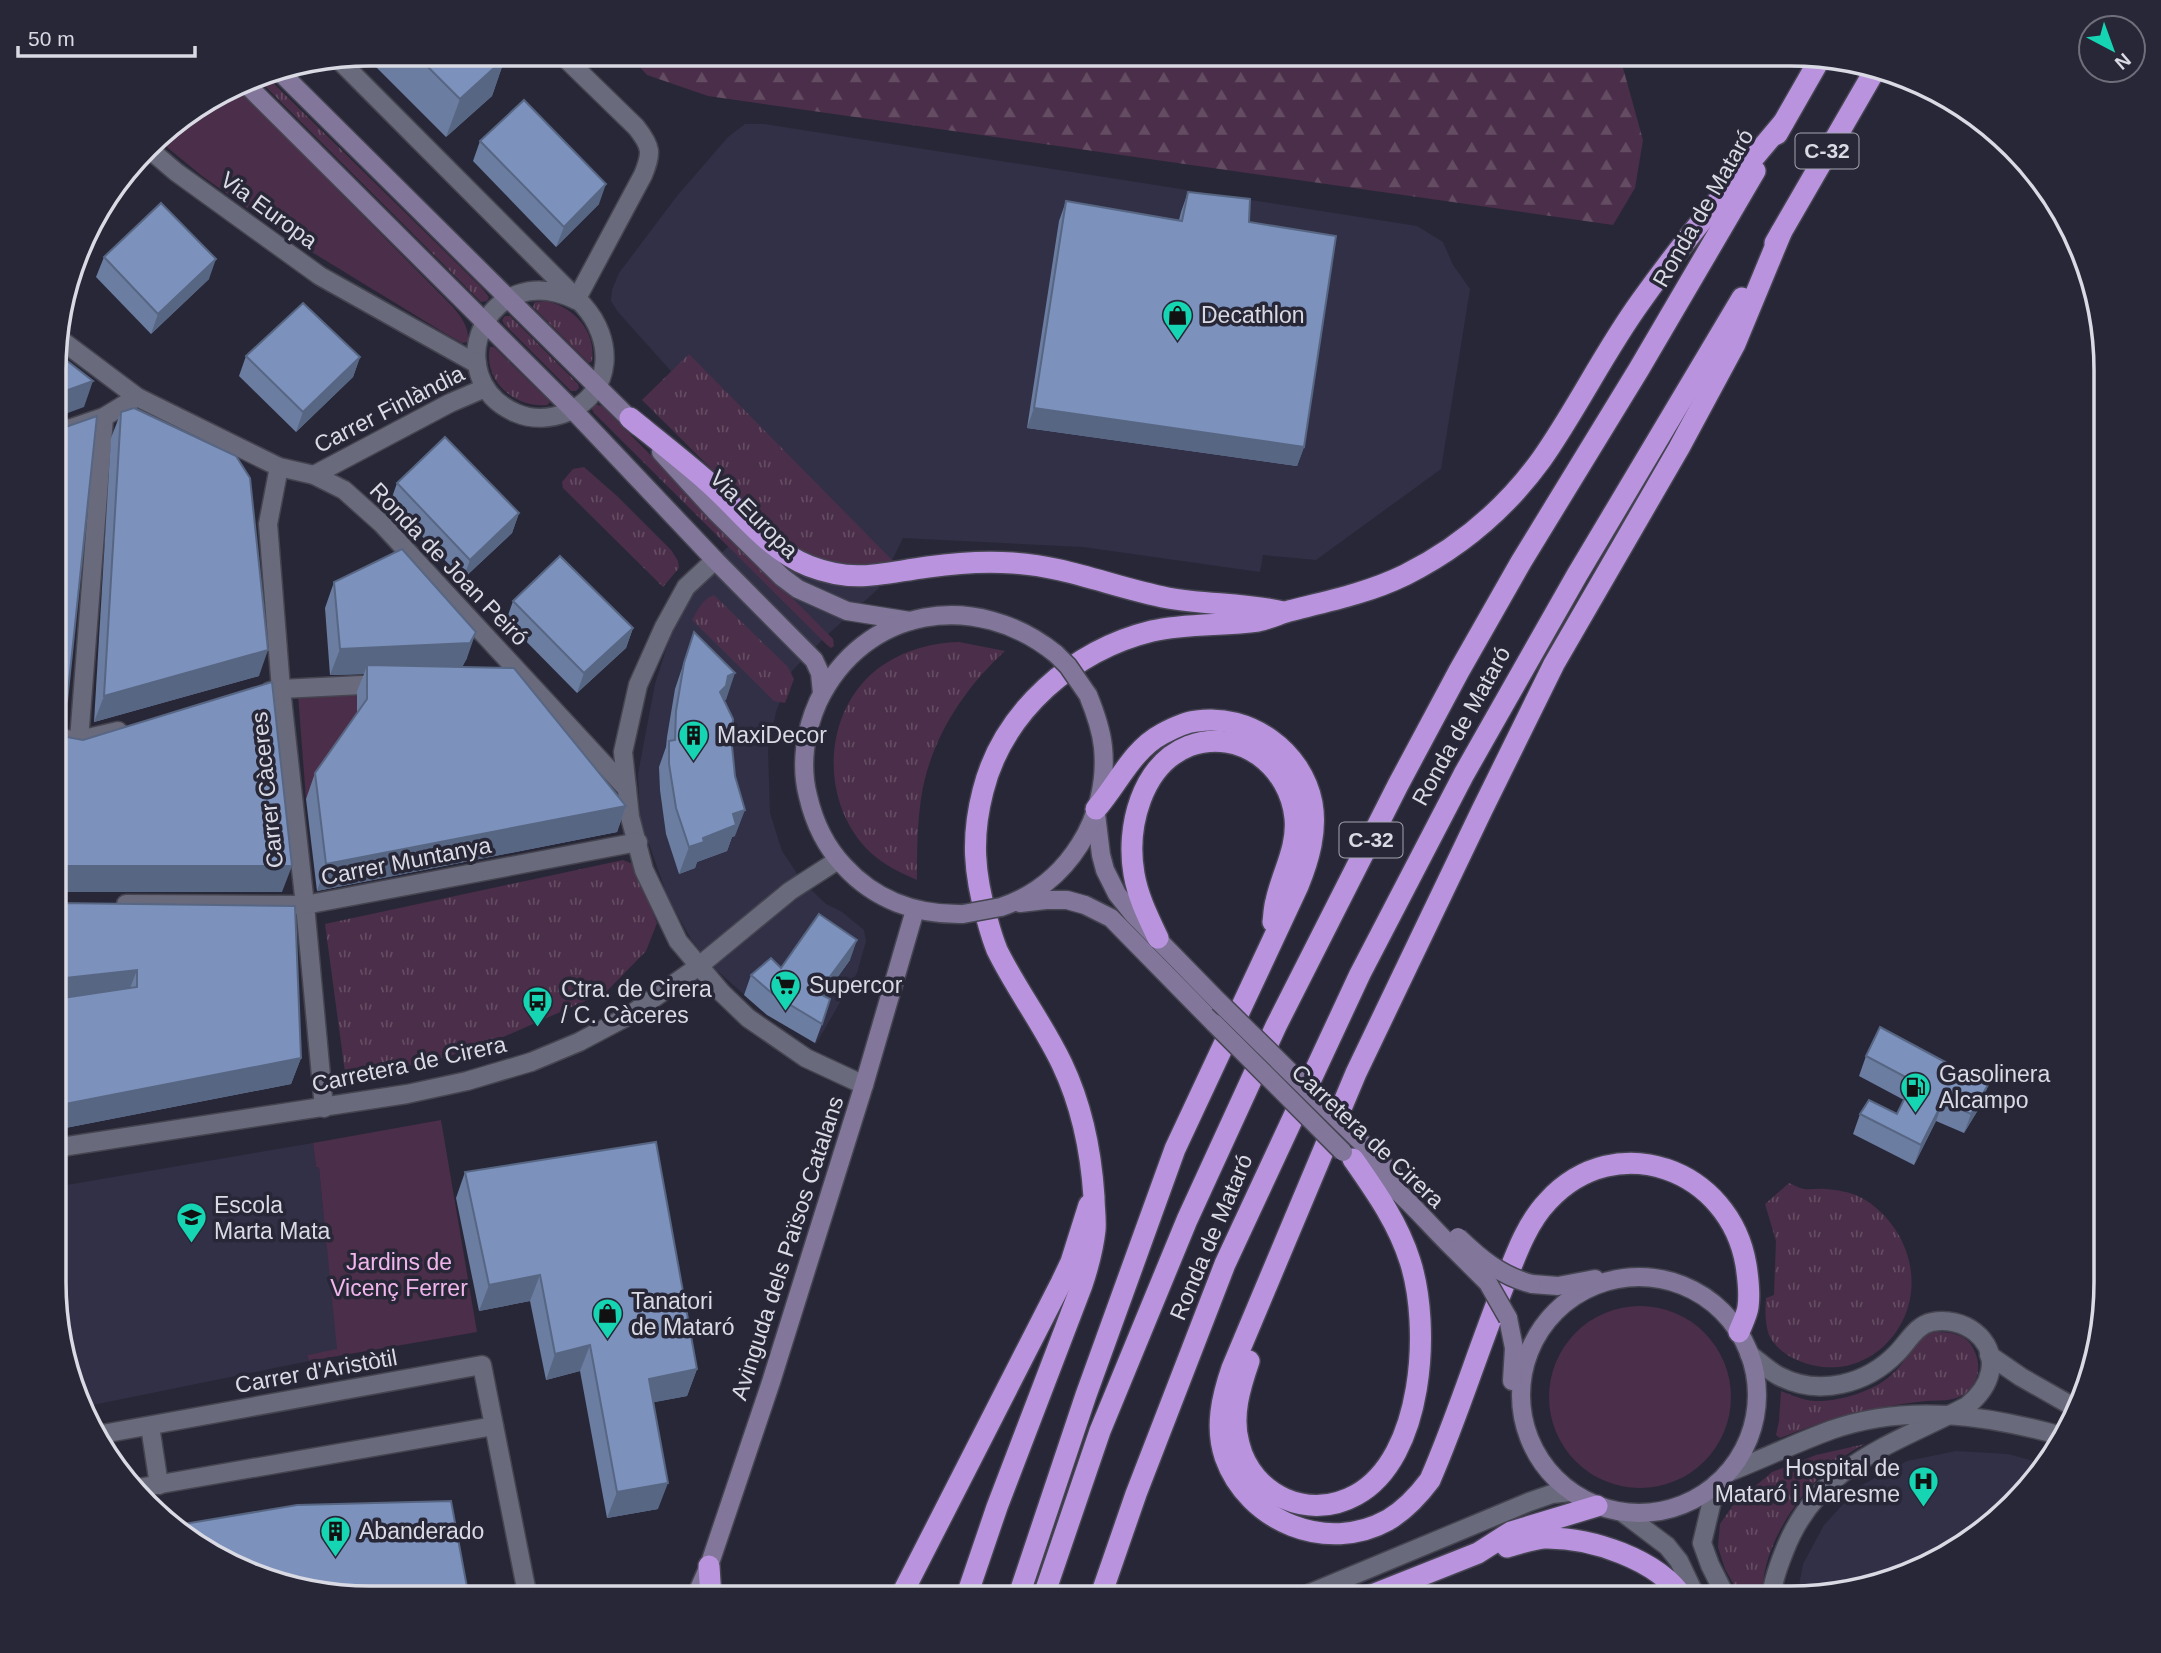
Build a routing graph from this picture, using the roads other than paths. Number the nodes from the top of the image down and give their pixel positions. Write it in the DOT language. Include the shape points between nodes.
graph roads {
  1 [pos="573,66"];
  2 [pos="346,67"];
  3 [pos="1815,67"];
  4 [pos="1871,78"];
  5 [pos="287,79"];
  6 [pos="253,91"];
  7 [pos="1783,123"];
  8 [pos="157,155"];
  9 [pos="1781,233"];
  10 [pos="508,298"];
  11 [pos="576,300"];
  12 [pos="485,322"];
  13 [pos="68,345"];
  14 [pos="477,364"];
  15 [pos="485,387"];
  16 [pos="596,387"];
  17 [pos="137,397"];
  18 [pos="573,410"];
  19 [pos="104,417"];
  20 [pos="630,418"];
  21 [pos="66,430"];
  22 [pos="279,467"];
  23 [pos="314,475"];
  24 [pos="715,560"];
  25 [pos="1285,612"];
  26 [pos="910,621"];
  27 [pos="399,683"];
  28 [pos="281,689"];
  29 [pos="822,693"];
  30 [pos="254,695"];
  31 [pos="133,727"];
  32 [pos="66,739"];
  33 [pos="79,740"];
  34 [pos="627,789"];
  35 [pos="1096,811"];
  36 [pos="638,842"];
  37 [pos="838,860"];
  38 [pos="111,904"];
  39 [pos="305,905"];
  40 [pos="1003,906"];
  41 [pos="915,910"];
  42 [pos="1158,938"];
  43 [pos="1271,942"];
  44 [pos="699,966"];
  45 [pos="1356,1073"];
  46 [pos="864,1086"];
  47 [pos="324,1108"];
  48 [pos="66,1146"];
  49 [pos="1351,1150"];
  50 [pos="1094,1194"];
  51 [pos="1456,1243"];
  52 [pos="1655,1278"];
  53 [pos="1739,1332"];
  54 [pos="1749,1354"];
  55 [pos="1989,1355"];
  56 [pos="2069,1404"];
  57 [pos="1952,1414"];
  58 [pos="150,1426"];
  59 [pos="494,1426"];
  60 [pos="107,1434"];
  61 [pos="2054,1434"];
  62 [pos="1530,1443"];
  63 [pos="1722,1479"];
  64 [pos="159,1485"];
  65 [pos="146,1487"];
  66 [pos="1570,1492"];
  67 [pos="1598,1506"];
  68 [pos="1622,1513"];
  69 [pos="924,1551"];
  70 [pos="1478,1553"];
  71 [pos="709,1566"];
  72 [pos="526,1587"];
  73 [pos="700,1587"];
  74 [pos="710,1587"];
  75 [pos="890,1587"];
  76 [pos="906,1587"];
  77 [pos="970,1587"];
  78 [pos="1022,1587"];
  79 [pos="1048,1587"];
  80 [pos="1104,1587"];
  81 [pos="1324,1587"];
  82 [pos="1392,1587"];
  83 [pos="1675,1587"];
  84 [pos="1691,1587"];
  85 [pos="1721,1587"];
  86 [pos="1774,1587"];
  1 -- 11 [label="street" via="636,127 650,149 643,175"];
  2 -- 11 [label="street"];
  3 -- 7 [label="highway, C-32"];
  4 -- 9 [label="highway, Ronda de Mataró / C-32"];
  5 -- 10 [label="street, Via Europa"];
  6 -- 12 [label="street"];
  7 -- 25 [label="highway" via="1638,304 1556,437 1511,496 1456,544 1404,575 1340,599"];
  7 -- 79 [label="highway, Ronda de Mataró / C-32" via="1473,647 1276,1026 1187,1220 1100,1430"];
  8 -- 14 [label="street, Via Europa" via="320,276"];
  9 -- 45 [label="highway" via="1735,344 1554,664"];
  9 -- 80 [label="highway, Ronda de Mataró / C-32" via="1490,727 1360,974 1225,1264"];
  10 -- 11 [label="street" via="538,289"];
  10 -- 12 [label="street"];
  10 -- 16 [label="street, Via Europa"];
  11 -- 16 [label="street" via="594,317 603,340 604,366"];
  12 -- 14 [label="street" via="477,344"];
  12 -- 18 [label="street"];
  13 -- 17 [label="street, Ronda de Joan Peiró"];
  14 -- 15 [label="street"];
  15 -- 18 [label="street" via="497,401 521,415 552,417"];
  15 -- 23 [label="street, Carrer Finlàndia"];
  16 -- 18 [label="street"];
  16 -- 20 [label="street, Via Europa"];
  17 -- 19 [label="street"];
  17 -- 22 [label="street, Ronda de Joan Peiró"];
  18 -- 24 [label="street"];
  19 -- 21 [label="street"];
  19 -- 33 [label="street"];
  20 -- 25 [label="highway" via="777,548 825,571 871,576 964,563 1015,563 1071,572 1166,597"];
  20 -- 26 [label="street, Via Europa" via="715,511 797,589 847,611"];
  22 -- 23 [label="street, Ronda de Joan Peiró"];
  22 -- 28 [label="street, Carrer Càceres" via="268,524"];
  23 -- 34 [label="street, Ronda de Joan Peiró" via="344,491 382,524 501,663"];
  24 -- 29 [label="street" via="814,660"];
  24 -- 34 [label="street" via="686,587 638,685 624,752"];
  25 -- 50 [label="highway" via="1260,620 1156,631 1092,656 1056,678 1018,717 984,786 976,843 979,890 995,945 1072,1087 1082,1117"];
  26 -- 29 [label="street" via="859,649"];
  26 -- 35 [label="street, bridge" via="961,614 996,620 1028,634 1056,654 1078,680 1094,711 1103,745 1103,780"];
  27 -- 28 [label="street"];
  28 -- 30 [label="street"];
  28 -- 39 [label="street, Carrer Càceres"];
  29 -- 37 [label="street" via="808,730 804,769 817,827"];
  31 -- 33 [label="street"];
  32 -- 33 [label="street"];
  34 -- 36 [label="street"];
  35 -- 40 [label="street" via="1087,834 1061,870 1026,896"];
  35 -- 42 [label="street, Carretera de Cirera" via="1101,855 1111,883"];
  35 -- 43 [label="highway" via="1144,746 1178,726 1230,721 1278,746 1308,789 1313,821 1309,859"];
  36 -- 39 [label="street, Carrer Muntanya"];
  36 -- 44 [label="street" via="644,870 678,940"];
  37 -- 41 [label="street" via="871,890"];
  37 -- 44 [label="street, Carretera de Cirera" via="790,891"];
  38 -- 39 [label="street, Carrer Muntanya"];
  39 -- 47 [label="street, Carrer Càceres"];
  40 -- 41 [label="street, bridge" via="963,914"];
  40 -- 49 [label="street, Carretera de Cirera, bridge" via="1067,900 1086,905 1118,924 1214,1023"];
  41 -- 46 [label="street, Avinguda dels Països Catalans"];
  42 -- 43 [label="highway" via="1134,873 1132,849 1139,803 1150,779 1167,761 1189,747 1218,742 1263,757 1284,780 1294,809 1296,834 1276,901"];
  42 -- 49 [label="street, Carretera de Cirera, bridge"];
  43 -- 78 [label="highway" via="1175,1149"];
  44 -- 46 [label="street" via="765,1031 806,1058"];
  44 -- 47 [label="street, Carretera de Cirera" via="630,1015 531,1062 467,1081"];
  45 -- 49 [label="highway" via="1350,1110 1277,1284 1237,1405 1238,1443 1250,1470 1273,1493 1298,1504 1344,1501 1380,1477 1399,1446 1415,1393 1421,1324 1417,1287 1388,1209"];
  45 -- 53 [label="highway" via="1224,1390 1221,1429 1225,1457 1241,1487 1264,1511 1298,1529 1354,1532 1389,1520 1420,1494 1440,1458 1480,1345 1531,1223 1561,1188 1590,1171 1627,1163 1658,1166 1687,1177 1714,1199 1734,1227 1745,1259 1748,1308"];
  46 -- 71 [label="street, Avinguda dels Països Catalans"];
  47 -- 48 [label="street, Carretera de Cirera"];
  49 -- 51 [label="street, Carretera de Cirera"];
  50 -- 69 [label="highway" via="1071,1262"];
  50 -- 77 [label="highway" via="1096,1227 1091,1257"];
  51 -- 52 [label="street, Carretera de Cirera, bridge" via="1491,1266 1532,1284 1558,1286 1628,1269"];
  51 -- 62 [label="street, Carretera de Cirera, bridge" via="1488,1283 1507,1318 1514,1348 1513,1422 1524,1442"];
  52 -- 53 [label="street" via="1703,1296"];
  52 -- 62 [label="street" via="1619,1279 1585,1290 1544,1324 1522,1373 1521,1408"];
  53 -- 54 [label="street"];
  54 -- 55 [label="street" via="1779,1376 1810,1386 1836,1386 1888,1362 1922,1325 1947,1321 1970,1328 1987,1345"];
  54 -- 63 [label="street" via="1757,1396 1755,1417 1740,1456"];
  55 -- 56 [label="street"];
  55 -- 57 [label="street" via="1991,1369 1979,1395"];
  57 -- 61 [label="street"];
  57 -- 63 [label="street" via="1903,1414 1833,1429"];
  57 -- 86 [label="street" via="1855,1462 1832,1480 1793,1529"];
  58 -- 59 [label="street, Carrer d'Aristòtil" via="482,1365"];
  58 -- 60 [label="street, Carrer d'Aristòtil"];
  58 -- 64 [label="street"];
  59 -- 64 [label="street"];
  59 -- 72 [label="street, Carrer d'Aristòtil"];
  62 -- 66 [label="street" via="1546,1470"];
  63 -- 68 [label="street" via="1682,1505"];
  63 -- 85 [label="street" via="1702,1543"];
  64 -- 65 [label="street"];
  66 -- 67 [label="street"];
  66 -- 81 [label="street" via="1529,1502"];
  67 -- 68 [label="street"];
  67 -- 70 [label="highway" via="1511,1532"];
  68 -- 84 [label="street" via="1667,1546"];
  69 -- 75 [label="highway" via="902,1566"];
  69 -- 76 [label="highway"];
  70 -- 82 [label="highway"];
  70 -- 83 [label="highway" via="1543,1538 1569,1540 1626,1555"];
  71 -- 73 [label="street, Avinguda dels Països Catalans"];
  71 -- 74 [label="highway"];
}
